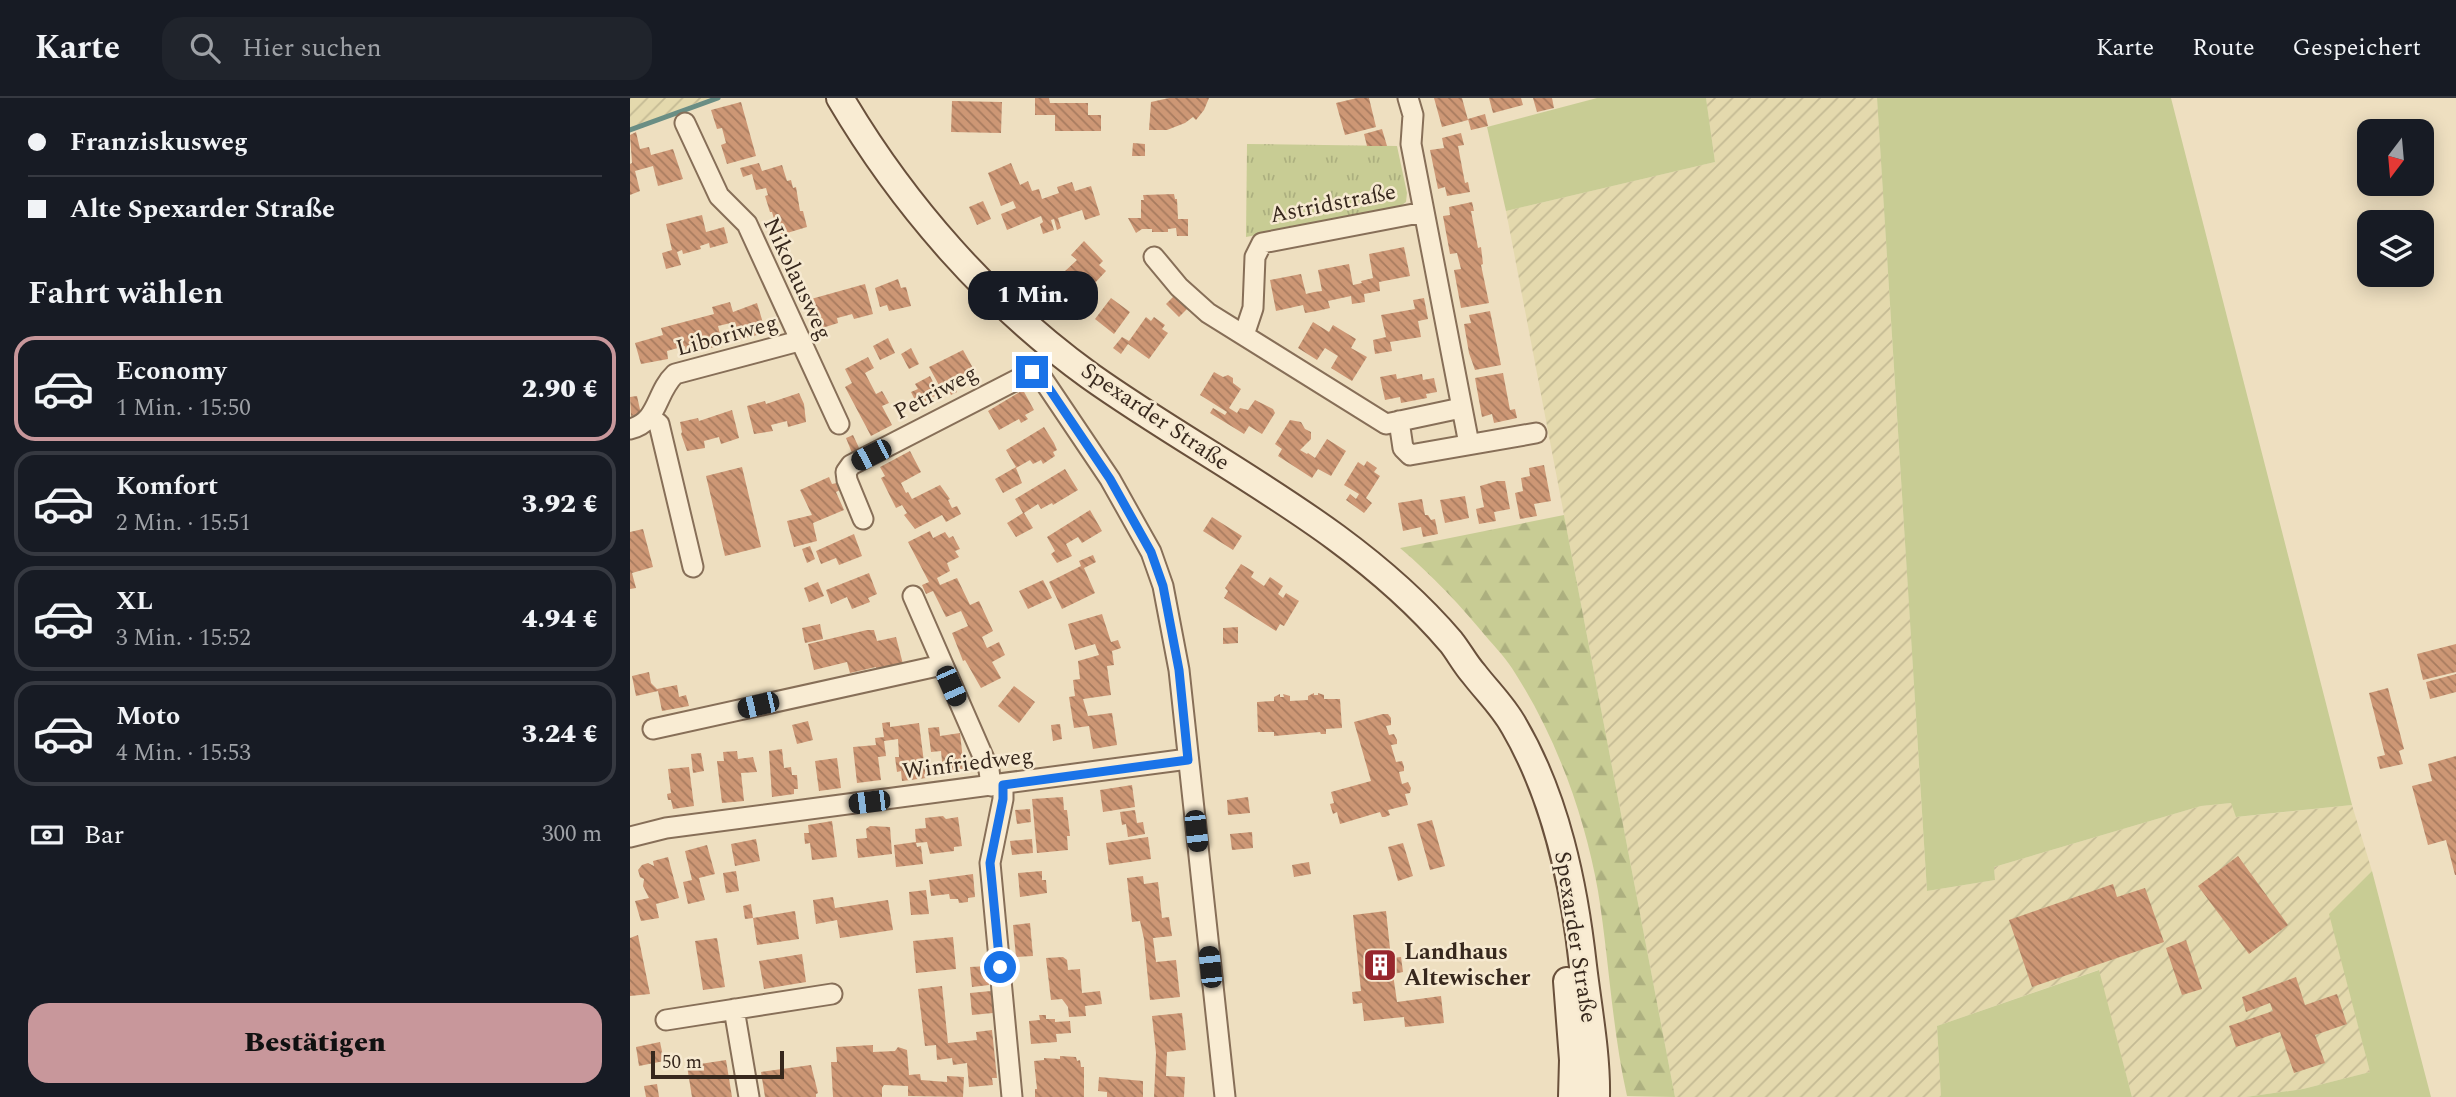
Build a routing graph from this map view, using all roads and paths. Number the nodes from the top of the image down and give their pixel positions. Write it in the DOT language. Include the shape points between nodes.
graph roads {
  1 [pos="840,98"];
  2 [pos="1408,98"];
  3 [pos="685,123"];
  4 [pos="1424,212"];
  5 [pos="1154,257"];
  6 [pos="1244,335"];
  7 [pos="799,341"];
  8 [pos="1461,408"];
  9 [pos="650,418"];
  10 [pos="1399,421"];
  11 [pos="839,424"];
  12 [pos="630,429"];
  13 [pos="1536,433"];
  14 [pos="1469,444"];
  15 [pos="863,519"];
  16 [pos="694,567"];
  17 [pos="914,596"];
  18 [pos="942,665"];
  19 [pos="653,729"];
  20 [pos="1188,760"];
  21 [pos="997,786"];
  22 [pos="630,837"];
  23 [pos="832,994"];
  24 [pos="734,1009"];
  25 [pos="666,1020"];
  26 [pos="1591,1095"];
  27 [pos="748,1097"];
  28 [pos="1012,1097"];
  29 [pos="1225,1097"];
  1 -- 26 [label="main road, Spexarder Straße" via="892,178 934,231 1015,313 1089,375 1293,509 1378,571 1451,642 1474,674 1528,792 1548,852 1564,935 1573,1060"];
  2 -- 4 [label="street, Astridstraße"];
  3 -- 7 [label="street, Nikolausweg" via="719,197 747,225"];
  4 -- 6 [label="street, Astridstraße" via="1262,243 1255,257 1253,308"];
  4 -- 8 [label="street, Astridstraße"];
  5 -- 6 [label="street" via="1208,313"];
  6 -- 10 [label="street" via="1386,424"];
  7 -- 9 [label="street, Liboriweg" via="675,373 664,384"];
  7 -- 11 [label="street, Nikolausweg"];
  8 -- 10 [label="street"];
  8 -- 14 [label="street, Astridstraße"];
  9 -- 12 [label="street" via="643,426"];
  9 -- 16 [label="street" via="659,424"];
  10 -- 14 [label="street" via="1403,447 1410,455"];
  13 -- 14 [label="street"];
  15 -- 20 [label="street, Petriweg" via="847,481 850,465 1022,376 1032,372 1042,378 1110,479 1151,552 1163,586 1179,670"];
  17 -- 18 [label="street"];
  18 -- 19 [label="street"];
  18 -- 21 [label="street"];
  20 -- 21 [label="street, Winfriedweg"];
  20 -- 29 [label="street"];
  21 -- 22 [label="street, Winfriedweg" via="666,828"];
  21 -- 28 [label="street" via="1003,799 990,863"];
  23 -- 24 [label="street"];
  24 -- 25 [label="street"];
  24 -- 27 [label="street"];
}
